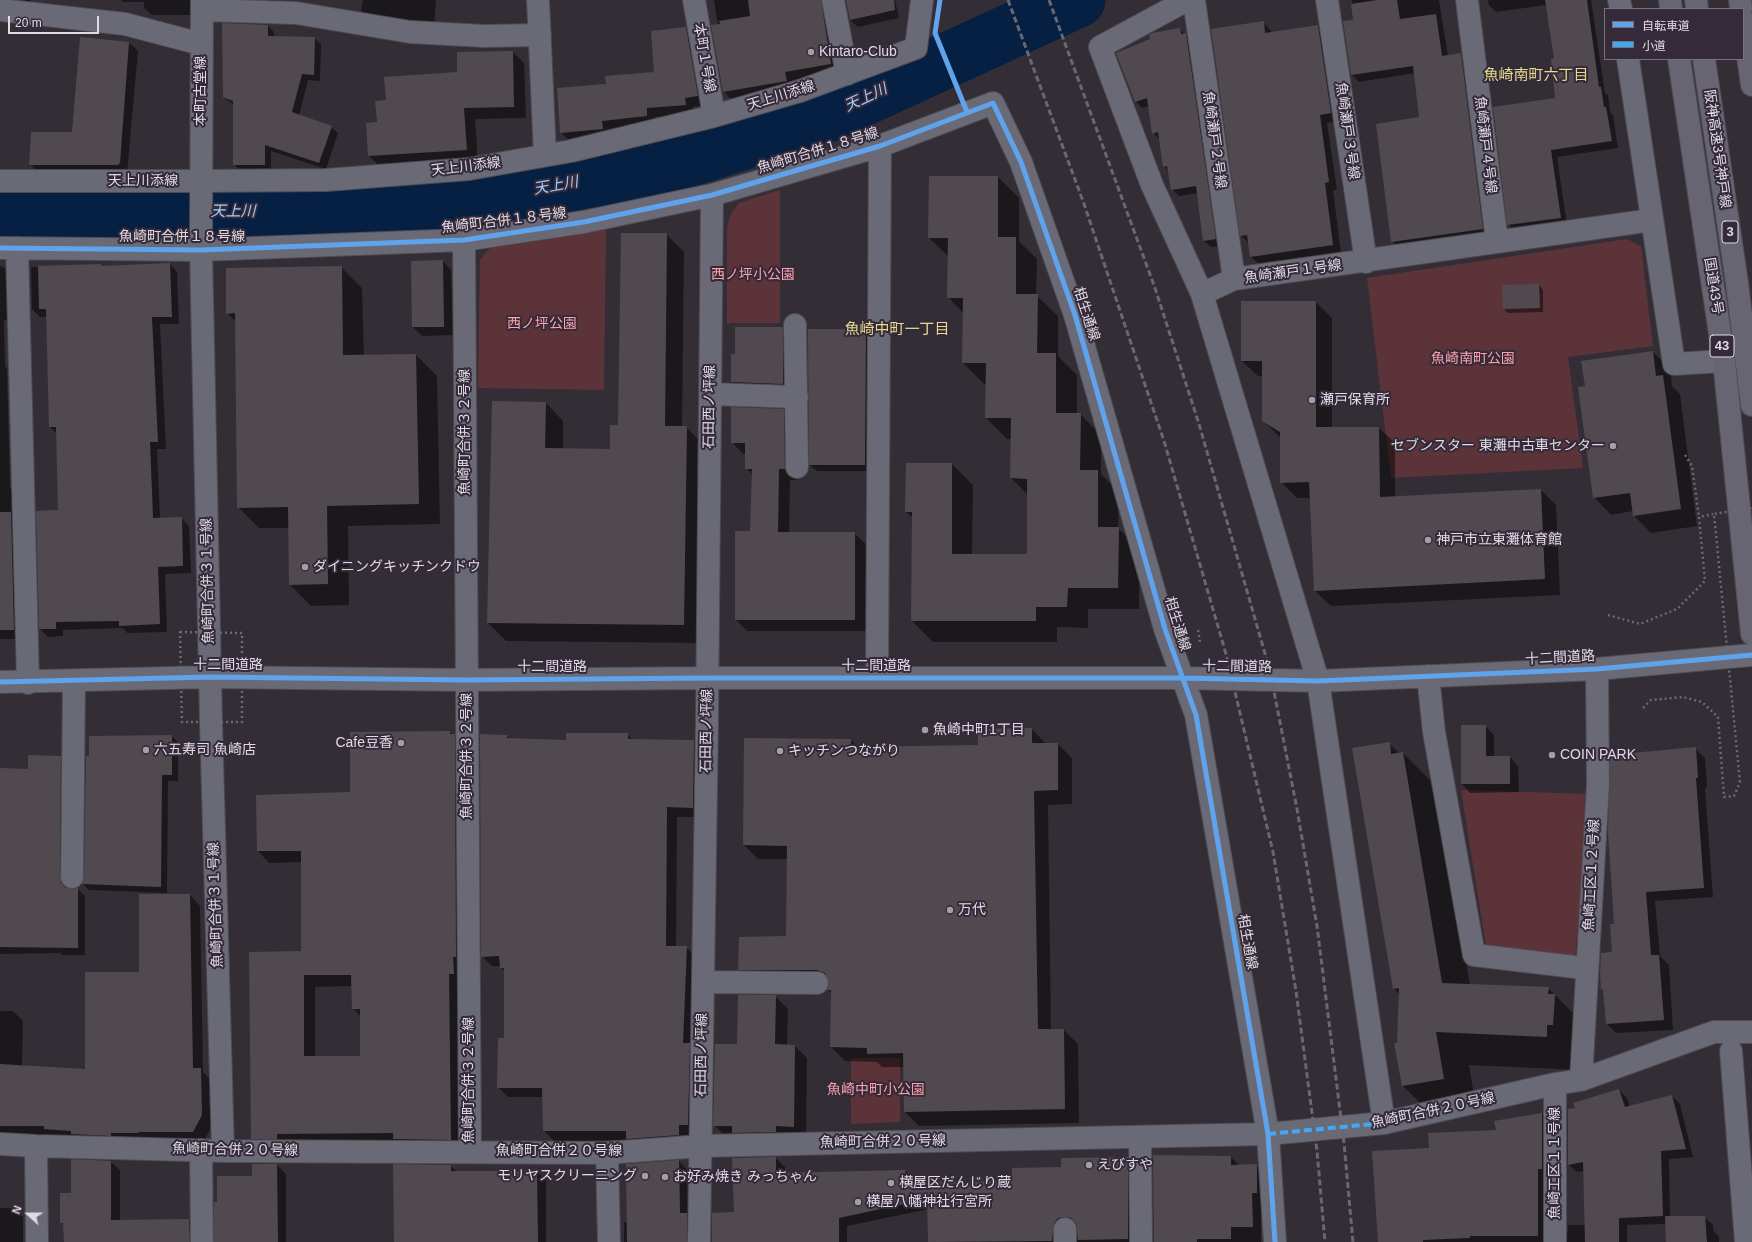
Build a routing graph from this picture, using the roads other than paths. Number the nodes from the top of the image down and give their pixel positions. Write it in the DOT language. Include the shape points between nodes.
graph roads {
  1 [pos="538,0"];
  2 [pos="694,0"];
  3 [pos="833,0"];
  4 [pos="922,0"];
  5 [pos="1188,0"];
  6 [pos="1194,0"];
  7 [pos="1327,0"];
  8 [pos="1467,0"];
  9 [pos="202,5"];
  10 [pos="0,10"];
  11 [pos="1744,28"];
  12 [pos="540,35"];
  13 [pos="201,44"];
  14 [pos="1628,60"];
  15 [pos="1679,60"];
  16 [pos="1704,60"];
  17 [pos="847,74"];
  18 [pos="1752,85"];
  19 [pos="994,103"];
  20 [pos="714,116"];
  21 [pos="880,146"];
  22 [pos="545,155"];
  23 [pos="0,181"];
  24 [pos="200,186"];
  25 [pos="712,195"];
  26 [pos="1652,220"];
  27 [pos="464,240"];
  28 [pos="1497,242"];
  29 [pos="201,245"];
  30 [pos="8,248"];
  31 [pos="1366,262"];
  32 [pos="1234,280"];
  33 [pos="1202,294"];
  34 [pos="795,325"];
  35 [pos="1724,361"];
  36 [pos="710,394"];
  37 [pos="796,397"];
  38 [pos="1752,405"];
  39 [pos="797,467"];
  40 [pos="1752,634"];
  41 [pos="1752,655"];
  42 [pos="1597,669"];
  43 [pos="1428,676"];
  44 [pos="210,677"];
  45 [pos="708,678"];
  46 [pos="877,678"];
  47 [pos="1182,678"];
  48 [pos="466,680"];
  49 [pos="74,681"];
  50 [pos="1318,681"];
  51 [pos="0,682"];
  52 [pos="28,682"];
  53 [pos="72,877"];
  54 [pos="1587,967"];
  55 [pos="703,982"];
  56 [pos="817,983"];
  57 [pos="1752,1032"];
  58 [pos="1731,1051"];
  59 [pos="1581,1080"];
  60 [pos="1555,1084"];
  61 [pos="1384,1123"];
  62 [pos="1268,1134"];
  63 [pos="1140,1137"];
  64 [pos="0,1144"];
  65 [pos="36,1146"];
  66 [pos="700,1146"];
  67 [pos="201,1150"];
  68 [pos="223,1151"];
  69 [pos="470,1152"];
  70 [pos="607,1152"];
  71 [pos="37,1242"];
  72 [pos="202,1242"];
  73 [pos="609,1242"];
  74 [pos="700,1242"];
  75 [pos="1141,1242"];
  76 [pos="1275,1242"];
  77 [pos="1555,1242"];
  78 [pos="1746,1242"];
  1 -- 12 [label="street"];
  2 -- 20 [label="street, 本町１号線"];
  3 -- 17 [label="street"];
  4 -- 17 [label="street, 天上川添線" via="916,48"];
  5 -- 33 [label="street" via="1100,47 1152,185"];
  6 -- 32 [label="street, 魚崎瀬戸２号線"];
  7 -- 31 [label="street, 魚崎瀬戸３号線"];
  8 -- 28 [label="street, 魚崎瀬戸４号線"];
  9 -- 12 [label="street" via="296,13 410,32 484,36"];
  9 -- 13 [label="street, 本町古堂線"];
  10 -- 13 [label="street" via="125,24"];
  11 -- 18 [label="highway"];
  12 -- 22 [label="street"];
  13 -- 24 [label="street, 本町古堂線"];
  14 -- 26 [label="street"];
  15 -- 35 [label="highway, 国道43号 / 43"];
  16 -- 38 [label="highway, 阪神高速3号神戸線 / 3"];
  17 -- 20 [label="street, 天上川添線" via="800,91"];
  19 -- 21 [label="street, 魚崎町合併１８号線"];
  19 -- 47 [label="street, 相生通線" via="1020,162 1075,315 1163,622"];
  20 -- 22 [label="street, 天上川添線"];
  21 -- 25 [label="street, 魚崎町合併１８号線"];
  21 -- 46 [label="street"];
  22 -- 24 [label="street, 天上川添線" via="470,169"];
  23 -- 24 [label="street, 天上川添線"];
  24 -- 29 [label="street, 本町古堂線"];
  25 -- 27 [label="street, 魚崎町合併１８号線" via="584,222"];
  25 -- 36 [label="street, 石田西ノ坪線"];
  26 -- 28 [label="street, 魚崎瀬戸１号線"];
  26 -- 35 [label="street" via="1674,364"];
  27 -- 29 [label="street, 魚崎町合併１８号線"];
  27 -- 48 [label="street, 魚崎町合併３２号線"];
  28 -- 31 [label="street, 魚崎瀬戸１号線"];
  29 -- 30 [label="street, 魚崎町合併１８号線"];
  29 -- 44 [label="street, 魚崎町合併３１号線"];
  30 -- 52 [label="street"];
  31 -- 32 [label="street, 魚崎瀬戸１号線"];
  32 -- 33 [label="street, 魚崎瀬戸１号線"];
  33 -- 50 [label="street"];
  34 -- 37 [label="street"];
  35 -- 40 [label="highway, 国道43号 / 43"];
  36 -- 37 [label="street"];
  36 -- 45 [label="street, 石田西ノ坪線"];
  37 -- 39 [label="street"];
  41 -- 42 [label="street, 十二間道路"];
  42 -- 43 [label="street, 十二間道路"];
  42 -- 54 [label="street, 魚崎工区１２号線" via="1598,784"];
  43 -- 50 [label="street, 十二間道路"];
  43 -- 54 [label="street" via="1434,732 1474,955"];
  44 -- 48 [label="street, 十二間道路"];
  44 -- 49 [label="street, 十二間道路"];
  44 -- 68 [label="street, 魚崎町合併３１号線"];
  45 -- 46 [label="street, 十二間道路"];
  45 -- 48 [label="street, 十二間道路"];
  45 -- 55 [label="street, 石田西ノ坪線"];
  46 -- 47 [label="street, 十二間道路"];
  47 -- 50 [label="street, 十二間道路"];
  47 -- 62 [label="street, 相生通線" via="1196,715"];
  48 -- 69 [label="street, 魚崎町合併３２号線"];
  49 -- 52 [label="street, 十二間道路"];
  49 -- 53 [label="street"];
  50 -- 61 [label="street"];
  51 -- 52 [label="street, 十二間道路"];
  54 -- 59 [label="street, 魚崎工区１２号線"];
  55 -- 56 [label="street"];
  55 -- 66 [label="street, 石田西ノ坪線"];
  57 -- 59 [label="street, 魚崎町合併２０号線" via="1714,1032"];
  58 -- 78 [label="street"];
  59 -- 60 [label="street, 魚崎町合併２０号線"];
  60 -- 61 [label="street, 魚崎町合併２０号線"];
  60 -- 77 [label="street, 魚崎工区１１号線"];
  61 -- 62 [label="street, 魚崎町合併２０号線"];
  62 -- 63 [label="street, 魚崎町合併２０号線"];
  62 -- 76 [label="street, 相生通線"];
  63 -- 66 [label="street, 魚崎町合併２０号線"];
  63 -- 75 [label="street"];
  64 -- 65 [label="street, 魚崎町合併２０号線"];
  65 -- 67 [label="street, 魚崎町合併２０号線"];
  65 -- 71 [label="street"];
  66 -- 70 [label="street, 魚崎町合併２０号線"];
  66 -- 74 [label="street, 石田西ノ坪線"];
  67 -- 68 [label="street, 魚崎町合併２０号線"];
  67 -- 72 [label="street"];
  68 -- 69 [label="street, 魚崎町合併２０号線"];
  69 -- 70 [label="street, 魚崎町合併２０号線"];
  70 -- 73 [label="street"];
}
